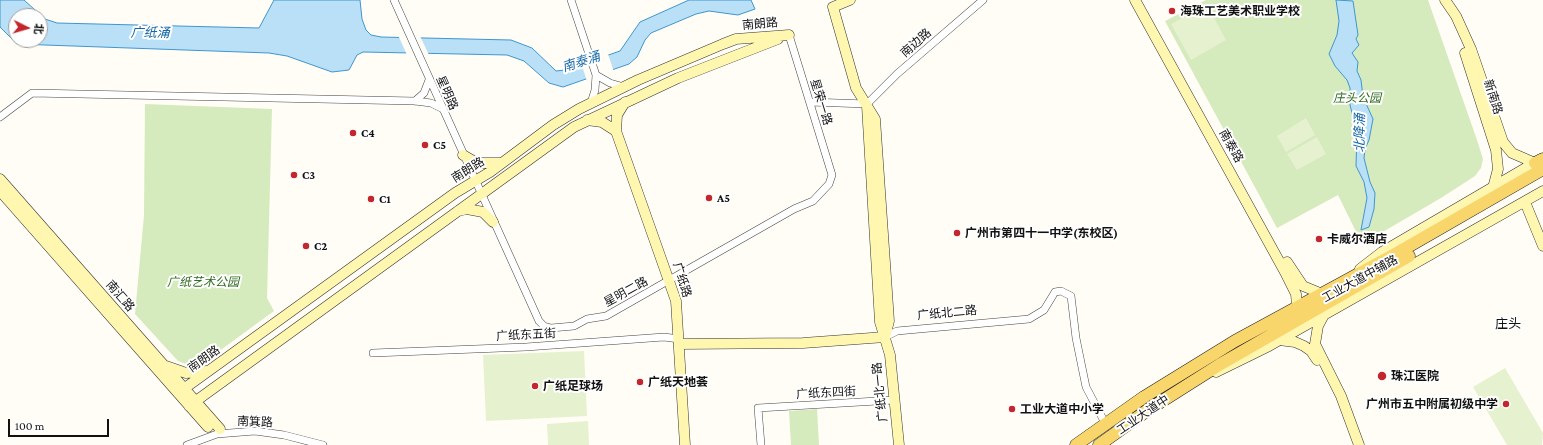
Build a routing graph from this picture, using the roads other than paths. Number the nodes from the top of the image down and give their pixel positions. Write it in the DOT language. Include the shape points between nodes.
graph roads {
  1 [pos="394,0"];
  2 [pos="571,0"];
  3 [pos="850,0"];
  4 [pos="983,0"];
  5 [pos="1135,0"];
  6 [pos="1143,0"];
  7 [pos="1445,0"];
  8 [pos="832,3"];
  9 [pos="1456,16"];
  10 [pos="789,35"];
  11 [pos="428,76"];
  12 [pos="598,78"];
  13 [pos="624,87"];
  14 [pos="415,101"];
  15 [pos="626,101"];
  16 [pos="810,102"];
  17 [pos="591,103"];
  18 [pos="867,104"];
  19 [pos="443,109"];
  20 [pos="0,117"];
  21 [pos="585,120"];
  22 [pos="616,131"];
  23 [pos="525,146"];
  24 [pos="463,155"];
  25 [pos="532,156"];
  26 [pos="1541,162"];
  27 [pos="502,163"];
  28 [pos="832,175"];
  29 [pos="1543,178"];
  30 [pos="0,179"];
  31 [pos="475,181"];
  32 [pos="1493,188"];
  33 [pos="1543,191"];
  34 [pos="0,192"];
  35 [pos="481,194"];
  36 [pos="1524,202"];
  37 [pos="456,212"];
  38 [pos="421,218"];
  39 [pos="493,222"];
  40 [pos="431,230"];
  41 [pos="1543,246"];
  42 [pos="670,280"];
  43 [pos="1356,280"];
  44 [pos="1320,293"];
  45 [pos="1297,306"];
  46 [pos="1325,313"];
  47 [pos="885,336"];
  48 [pos="1279,340"];
  49 [pos="679,341"];
  50 [pos="234,353"];
  51 [pos="374,353"];
  52 [pos="162,363"];
  53 [pos="242,366"];
  54 [pos="211,370"];
  55 [pos="1187,386"];
  56 [pos="178,393"];
  57 [pos="894,400"];
  58 [pos="189,406"];
  59 [pos="1105,423"];
  60 [pos="208,427"];
  61 [pos="220,429"];
  62 [pos="187,445"];
  63 [pos="323,445"];
  64 [pos="685,445"];
  65 [pos="761,445"];
  66 [pos="898,445"];
  67 [pos="1076,445"];
  68 [pos="1099,445"];
  69 [pos="1354,445"];
  70 [pos="1359,445"];
  1 -- 11 [label="street, 星明路"];
  2 -- 12 [label="street"];
  3 -- 8 [label="street"];
  4 -- 18 [label="street, 南边路" via="897,74"];
  5 -- 45 [label="street, 南泰路" via="1285,272 1296,294"];
  6 -- 44 [label="street, 南泰路" via="1296,277 1305,288"];
  7 -- 9 [label="street, 新南路"];
  8 -- 18 [label="street" via="856,88"];
  9 -- 26 [label="street, 新南路" via="1471,49 1503,142 1517,157"];
  9 -- 32 [label="street, 新南路" via="1496,150 1498,169"];
  10 -- 13 [label="street, 南朗路" via="730,41"];
  10 -- 15 [label="street, 南朗路"];
  10 -- 16 [label="street, 星荣一路"];
  11 -- 14 [label="street" via="424,93"];
  11 -- 19 [label="street, 星明路"];
  12 -- 13 [label="street"];
  12 -- 17 [label="street"];
  13 -- 17 [label="street, 南朗路"];
  14 -- 19 [label="street" via="431,103"];
  14 -- 20 [label="street" via="32,92"];
  15 -- 21 [label="street, 南朗路"];
  15 -- 22 [label="street, 广纸路" via="617,115"];
  16 -- 18 [label="street"];
  16 -- 28 [label="street, 星荣一路"];
  17 -- 23 [label="street, 南朗路" via="553,125"];
  18 -- 47 [label="street" via="874,119 888,321"];
  19 -- 24 [label="street, 星明路"];
  21 -- 22 [label="street" via="602,122"];
  21 -- 25 [label="street, 南朗路"];
  22 -- 42 [label="street, 广纸路"];
  23 -- 25 [label="street" via="526,153"];
  23 -- 27 [label="street, 南朗路"];
  24 -- 27 [label="street" via="477,163"];
  24 -- 31 [label="street, 星明路"];
  25 -- 35 [label="street, 南朗路"];
  26 -- 32 [label="street, 工业大道中辅路"];
  26 -- 43 [label="main road"];
  27 -- 31 [label="street, 南朗路"];
  28 -- 42 [label="street, 星明二路" via="829,184 815,199"];
  29 -- 43 [label="main road"];
  30 -- 52 [label="street, 南汇路"];
  31 -- 35 [label="street, 星明路"];
  31 -- 38 [label="street, 南朗路"];
  32 -- 43 [label="street, 工业大道中辅路" via="1382,252"];
  33 -- 36 [label="street, 工业大道中辅路"];
  34 -- 56 [label="street, 南汇路"];
  35 -- 37 [label="street, 南朗路"];
  35 -- 39 [label="street, 星明二路"];
  36 -- 41 [label="street"];
  36 -- 46 [label="street, 工业大道中辅路"];
  37 -- 39 [label="street" via="467,209 478,211 487,214"];
  37 -- 40 [label="street, 南朗路"];
  38 -- 40 [label="street" via="431,221"];
  38 -- 50 [label="street, 南朗路"];
  39 -- 42 [label="street, 星明二路" via="539,321 547,327 570,327 587,319 606,316"];
  40 -- 53 [label="street, 南朗路"];
  42 -- 49 [label="street, 广纸路" via="676,301"];
  43 -- 44 [label="main road"];
  43 -- 55 [label="main road, 工业大道中"];
  44 -- 45 [label="main road"];
  45 -- 59 [label="main road" via="1235,341"];
  46 -- 48 [label="street, 工业大道中辅路"];
  46 -- 70 [label="street" via="1318,326 1316,344 1341,396"];
  47 -- 49 [label="street, 广纸北二路" via="802,342"];
  47 -- 57 [label="street, 广纸北一路" via="890,355"];
  47 -- 59 [label="street, 广纸北二路" via="897,331 1029,319 1044,310 1055,292 1061,290 1071,296 1086,387"];
  48 -- 55 [label="street, 工业大道中辅路"];
  48 -- 69 [label="street" via="1295,342 1315,355 1338,399"];
  49 -- 51 [label="street, 广纸东五街" via="664,337 526,347"];
  49 -- 64 [label="street, 广纸路"];
  50 -- 53 [label="street" via="234,362"];
  50 -- 54 [label="street, 南朗路"];
  52 -- 54 [label="street" via="174,370 186,372"];
  52 -- 61 [label="street, 南汇路"];
  53 -- 58 [label="street, 南朗路"];
  54 -- 56 [label="street, 南朗路"];
  55 -- 68 [label="main road, 工业大道中"];
  56 -- 58 [label="street, 南汇路"];
  57 -- 65 [label="street, 广纸东四街" via="758,408"];
  57 -- 66 [label="street, 广纸北一路"];
  58 -- 60 [label="street, 南汇路"];
  59 -- 67 [label="main road"];
  62 -- 63 [label="street, 南箕路" via="217,434 243,430 284,434"];
}
